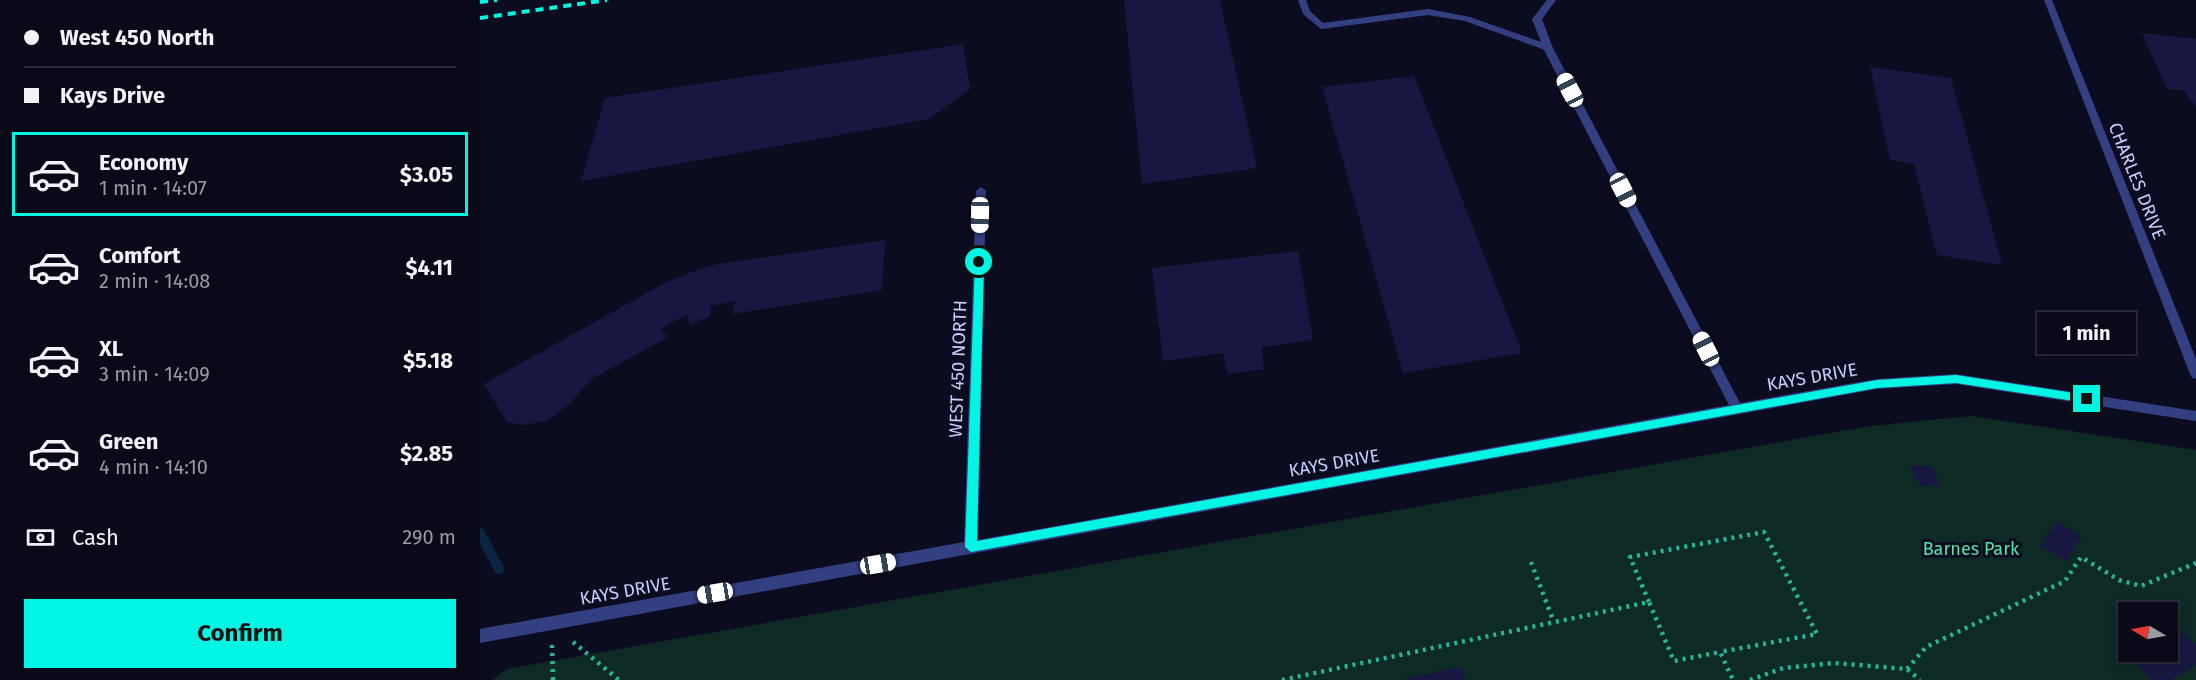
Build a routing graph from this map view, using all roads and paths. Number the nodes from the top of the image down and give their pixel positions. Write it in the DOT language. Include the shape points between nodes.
graph roads {
  1 [pos="1302,0"];
  2 [pos="1552,0"];
  3 [pos="2048,0"];
  4 [pos="1548,48"];
  5 [pos="981,191"];
  6 [pos="2196,374"];
  7 [pos="1737,409"];
  8 [pos="2196,416"];
  9 [pos="971,547"];
  10 [pos="1531,562"];
  11 [pos="2196,563"];
  12 [pos="1648,602"];
  13 [pos="1553,621"];
  14 [pos="550,623"];
  15 [pos="480,636"];
  16 [pos="1720,652"];
  17 [pos="1907,669"];
  18 [pos="554,680"];
  19 [pos="619,680"];
  20 [pos="1282,680"];
  21 [pos="1733,680"];
  22 [pos="1750,680"];
  23 [pos="1920,680"];
  1 -- 4 [label="street" via="1306,12 1322,26 1428,12 1467,19"];
  2 -- 4 [label="street" via="1537,19"];
  3 -- 6 [label="street, CHARLES DRIVE"];
  4 -- 7 [label="street"];
  5 -- 9 [label="street, WEST 450 NORTH"];
  7 -- 8 [label="street, KAYS DRIVE" via="1877,384 1956,379"];
  7 -- 9 [label="street, KAYS DRIVE"];
  9 -- 14 [label="street, KAYS DRIVE"];
  10 -- 13 [label="path"];
  11 -- 17 [label="path" via="2141,586 2119,580 2081,557 2065,581 1926,647"];
  12 -- 13 [label="path"];
  12 -- 16 [label="path" via="1674,661"];
  12 -- 16 [label="path" via="1630,557 1764,532 1817,634"];
  13 -- 20 [label="path"];
  14 -- 15 [label="street, KAYS DRIVE"];
  14 -- 18 [label="path"];
  14 -- 19 [label="path"];
  16 -- 21 [label="path"];
  17 -- 22 [label="path" via="1834,663 1783,668"];
  17 -- 23 [label="path"];
}
